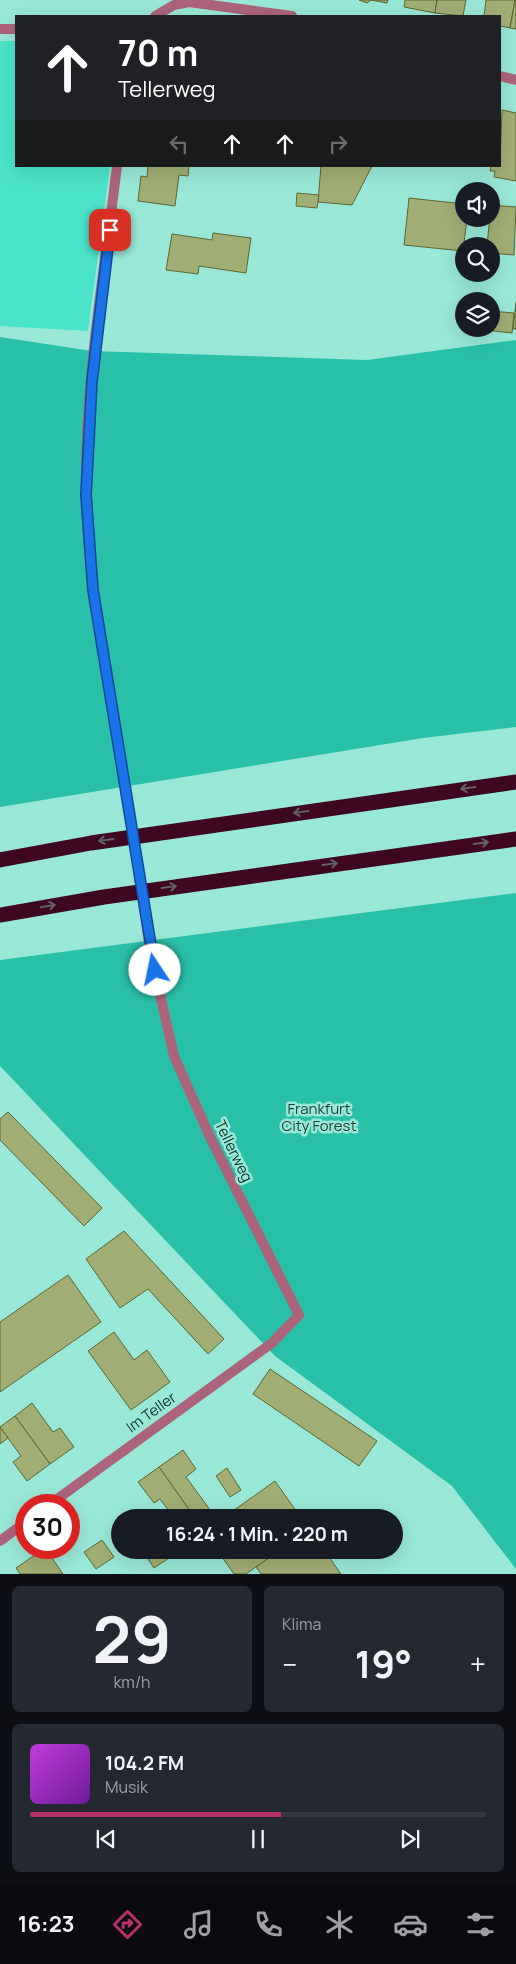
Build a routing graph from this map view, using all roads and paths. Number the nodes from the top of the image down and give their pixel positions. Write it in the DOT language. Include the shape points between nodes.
graph roads {
  1 [pos="157,15"];
  2 [pos="285,15"];
  3 [pos="0,28"];
  4 [pos="15,29"];
  5 [pos="501,76"];
  6 [pos="516,80"];
  7 [pos="117,167"];
  8 [pos="516,782"];
  9 [pos="516,839"];
  10 [pos="0,860"];
  11 [pos="0,914"];
  12 [pos="272,1343"];
  13 [pos="64,1494"];
  14 [pos="15,1530"];
  15 [pos="0,1541"];
  1 -- 2 [label="street" via="189,2"];
  3 -- 4 [label="street"];
  5 -- 6 [label="street"];
  7 -- 12 [label="street, Tellerweg" via="90,409 86,495 93,590 151,955 174,1056 210,1137 299,1315"];
  8 -- 10 [label="highway, one-way" via="91,842"];
  11 -- 9 [label="highway, one-way"];
  12 -- 13 [label="street, Im Teller"];
  14 -- 15 [label="street"];
}
